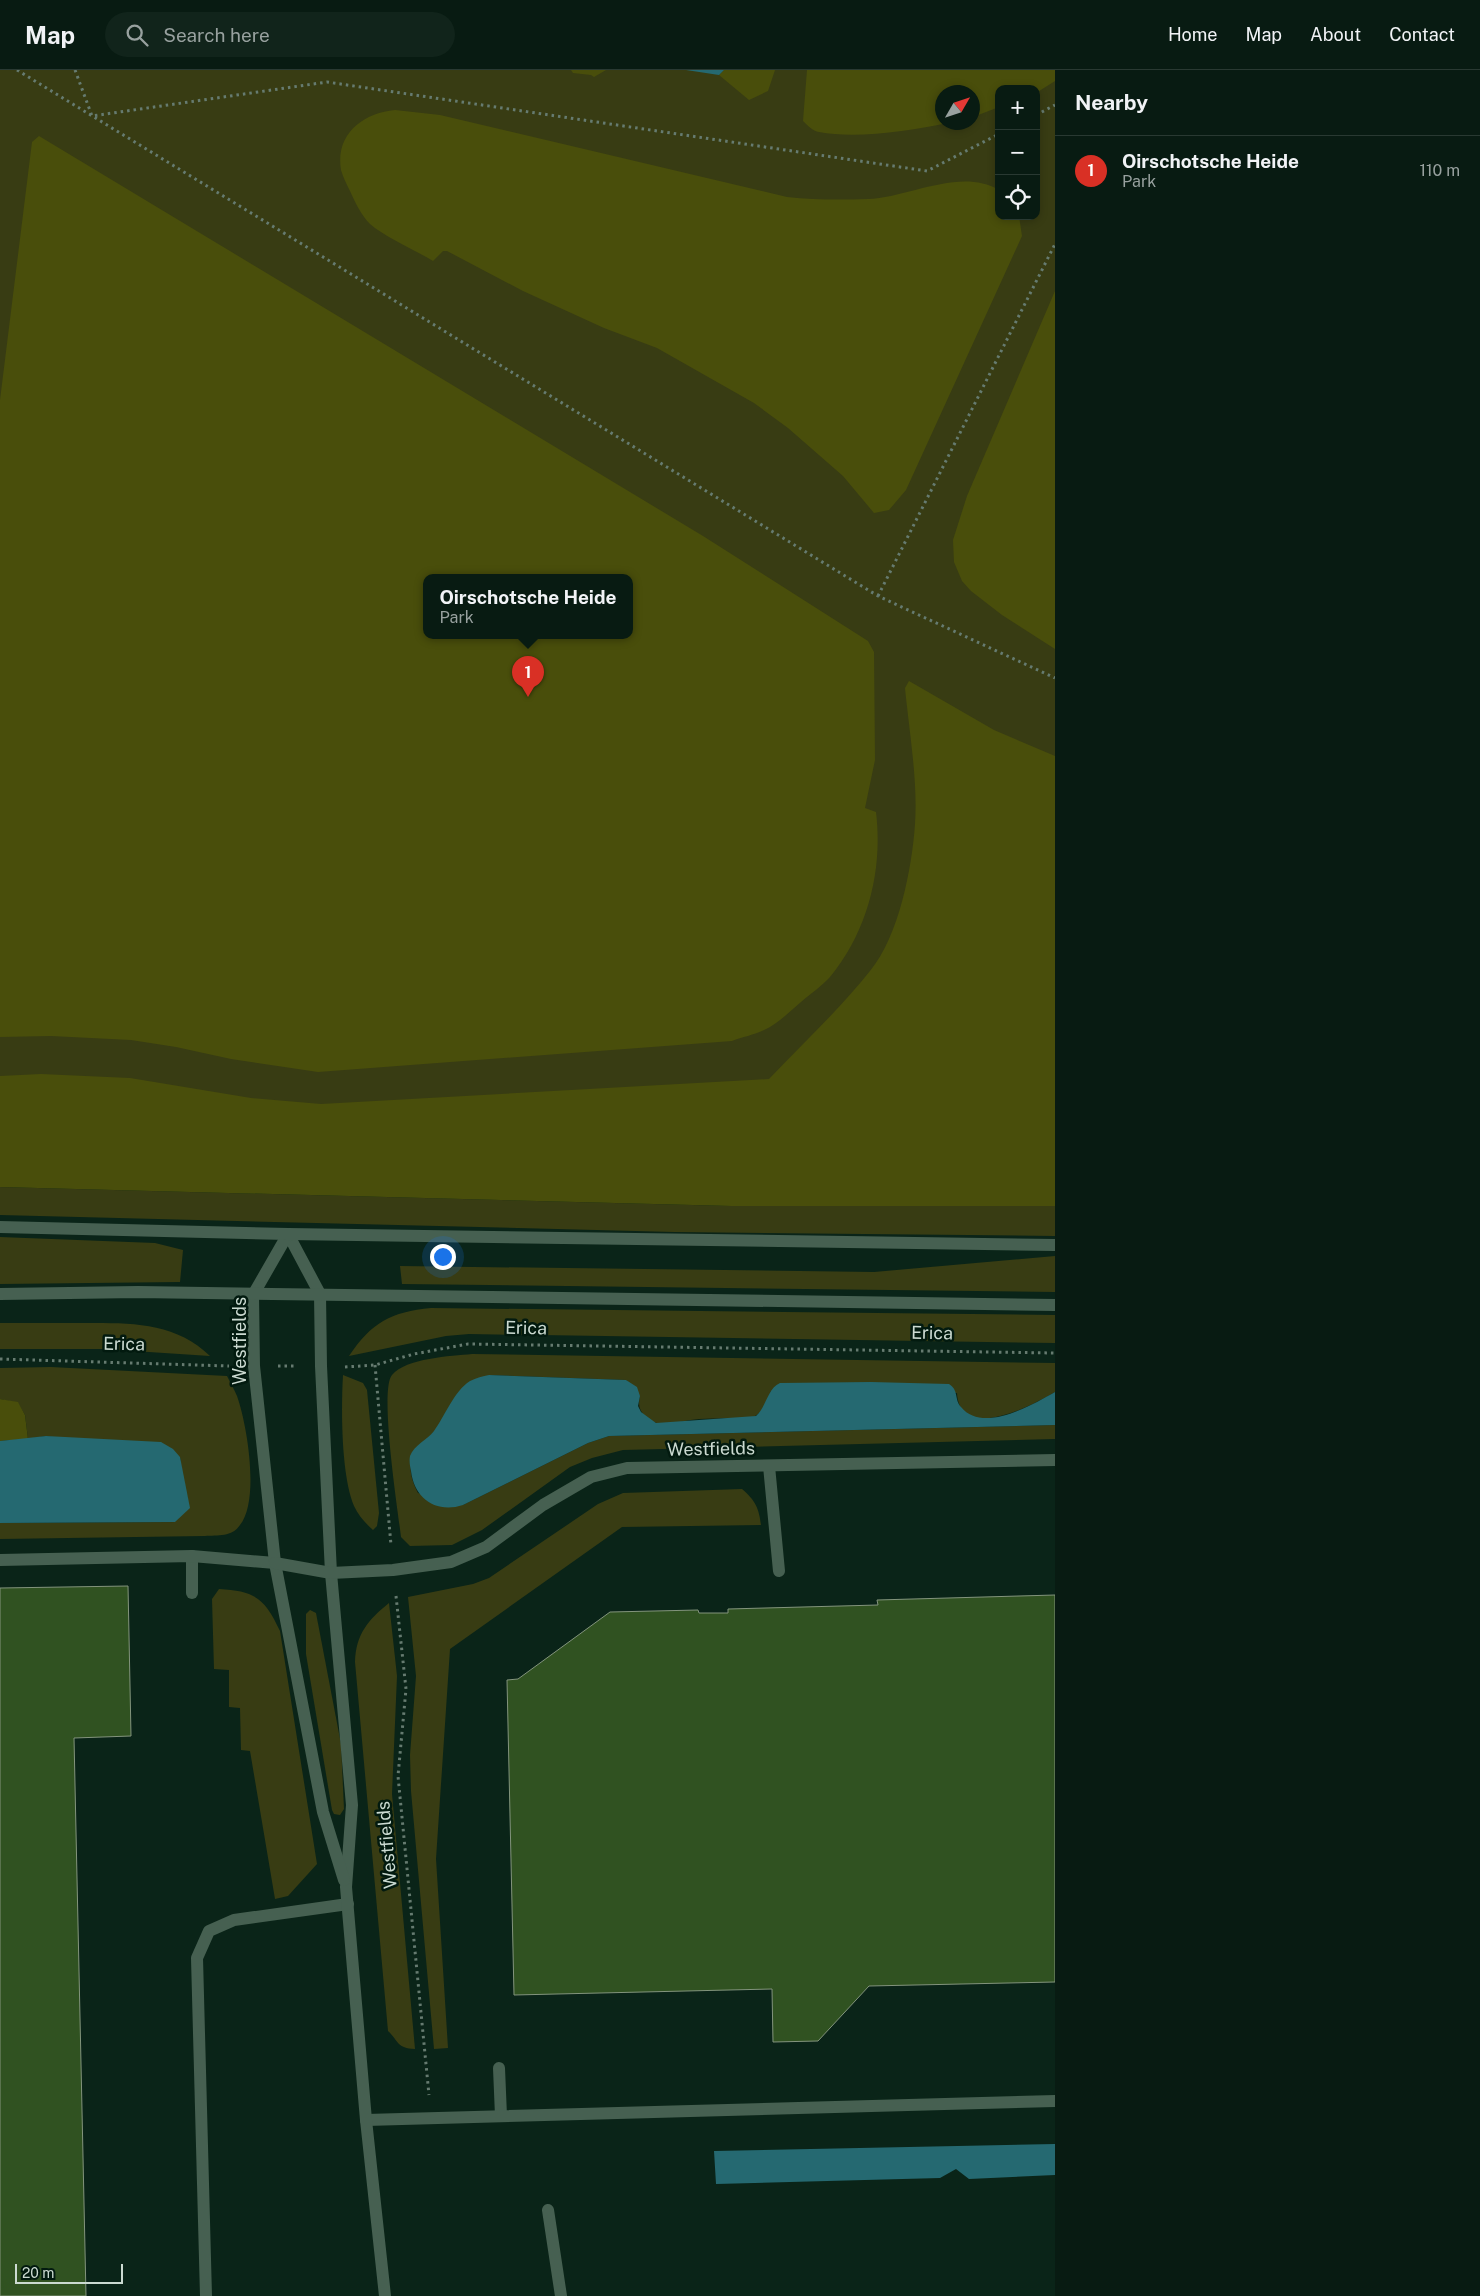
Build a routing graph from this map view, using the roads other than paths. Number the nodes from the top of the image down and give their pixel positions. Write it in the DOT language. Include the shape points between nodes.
graph roads {
  1 [pos="0,1227"];
  2 [pos="288,1234"];
  3 [pos="1055,1245"];
  4 [pos="0,1294"];
  5 [pos="320,1294"];
  6 [pos="253,1295"];
  7 [pos="1055,1304"];
  8 [pos="1055,1460"];
  9 [pos="769,1466"];
  10 [pos="192,1556"];
  11 [pos="0,1560"];
  12 [pos="275,1563"];
  13 [pos="779,1572"];
  14 [pos="332,1573"];
  15 [pos="192,1593"];
  16 [pos="346,1887"];
  17 [pos="348,1904"];
  18 [pos="499,2068"];
  19 [pos="1055,2101"];
  20 [pos="501,2116"];
  21 [pos="366,2120"];
  22 [pos="548,2210"];
  23 [pos="206,2296"];
  24 [pos="385,2296"];
  25 [pos="561,2296"];
  1 -- 2 [label="street"];
  2 -- 3 [label="street"];
  2 -- 5 [label="street, Westfields"];
  2 -- 6 [label="street, Westfields"];
  4 -- 6 [label="street, Erica" via="138,1292"];
  5 -- 6 [label="street, Erica"];
  5 -- 7 [label="street, Erica"];
  5 -- 14 [label="street, Westfields"];
  6 -- 12 [label="street, Westfields" via="254,1366"];
  8 -- 9 [label="street, Westfields"];
  9 -- 13 [label="street"];
  9 -- 14 [label="street, Westfields" via="627,1468 591,1477 543,1505 486,1547 451,1562 393,1570"];
  10 -- 11 [label="street"];
  10 -- 12 [label="street"];
  10 -- 15 [label="street"];
  12 -- 14 [label="street, Westfields"];
  12 -- 16 [label="street, Westfields" via="323,1812"];
  14 -- 16 [label="street, Westfields" via="352,1805"];
  16 -- 17 [label="street, Westfields"];
  17 -- 21 [label="street, Westfields"];
  17 -- 23 [label="street" via="234,1920 208,1931 197,1958"];
  18 -- 20 [label="street"];
  19 -- 20 [label="street"];
  20 -- 21 [label="street"];
  21 -- 24 [label="street, Westfields"];
  22 -- 25 [label="street"];
}
